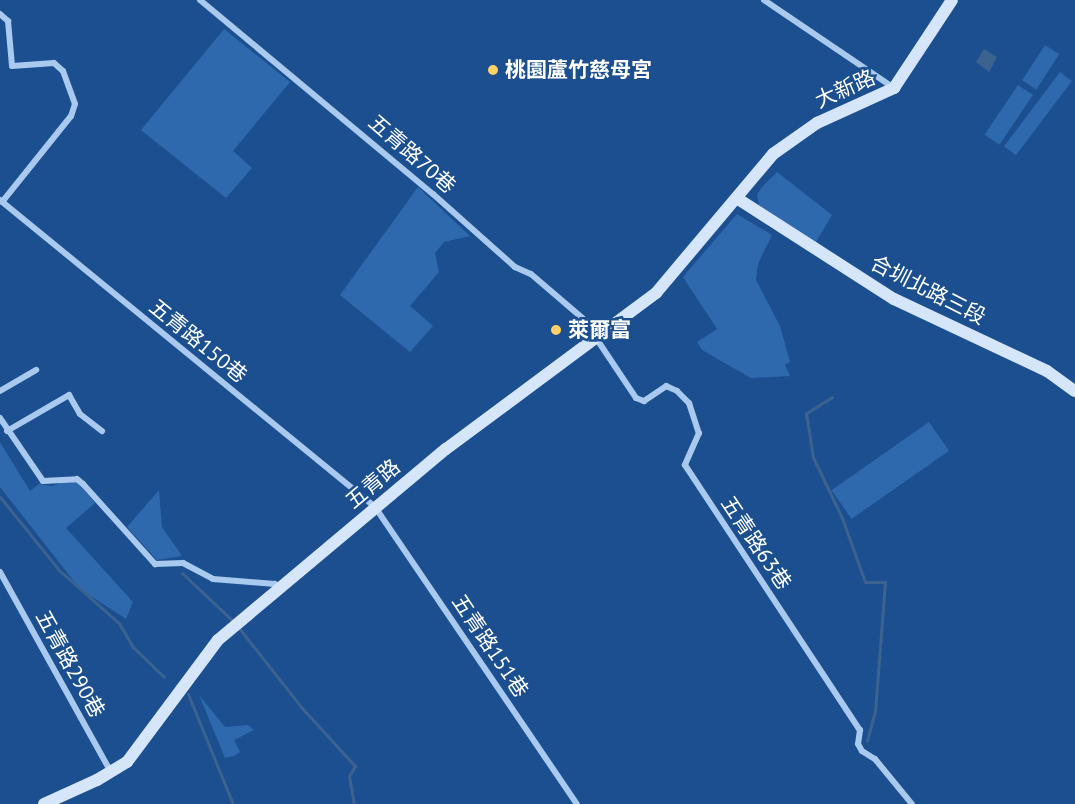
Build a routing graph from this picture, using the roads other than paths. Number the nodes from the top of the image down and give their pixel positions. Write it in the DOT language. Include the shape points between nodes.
graph roads {
  1 [pos="200,0"];
  2 [pos="765,0"];
  3 [pos="952,0"];
  4 [pos="0,14"];
  5 [pos="894,88"];
  6 [pos="738,199"];
  7 [pos="1,201"];
  8 [pos="598,335"];
  9 [pos="36,370"];
  10 [pos="0,391"];
  11 [pos="1075,391"];
  12 [pos="0,418"];
  13 [pos="8,431"];
  14 [pos="102,431"];
  15 [pos="375,507"];
  16 [pos="0,572"];
  17 [pos="280,589"];
  18 [pos="112,772"];
  19 [pos="44,804"];
  20 [pos="577,804"];
  21 [pos="912,804"];
  1 -- 8 [label="street, 五青路70巷"];
  2 -- 5 [label="street"];
  3 -- 5 [label="street, 大新路"];
  4 -- 7 [label="street" via="8,21 12,66 54,63 63,71 75,104 71,116"];
  5 -- 6 [label="street, 大新路" via="799,133 773,154"];
  6 -- 8 [label="street, 五青路" via="656,292"];
  6 -- 11 [label="street, 合圳北路三段" via="894,299 1047,371"];
  7 -- 15 [label="street, 五青路150巷"];
  8 -- 15 [label="street, 五青路"];
  8 -- 21 [label="street, 五青路63巷" via="636,398 644,401 666,386 689,403 699,433 684,465 860,730 858,744 862,751 875,759"];
  9 -- 10 [label="street"];
  12 -- 13 [label="street"];
  13 -- 14 [label="street" via="69,395 80,414"];
  13 -- 17 [label="street" via="43,481 76,478 155,564 183,563 213,579 275,584"];
  15 -- 17 [label="street, 五青路"];
  15 -- 20 [label="street, 五青路151巷"];
  16 -- 18 [label="street, 五青路290巷"];
  17 -- 18 [label="street, 五青路" via="218,640 141,748"];
  18 -- 19 [label="street, 五青路"];
}
